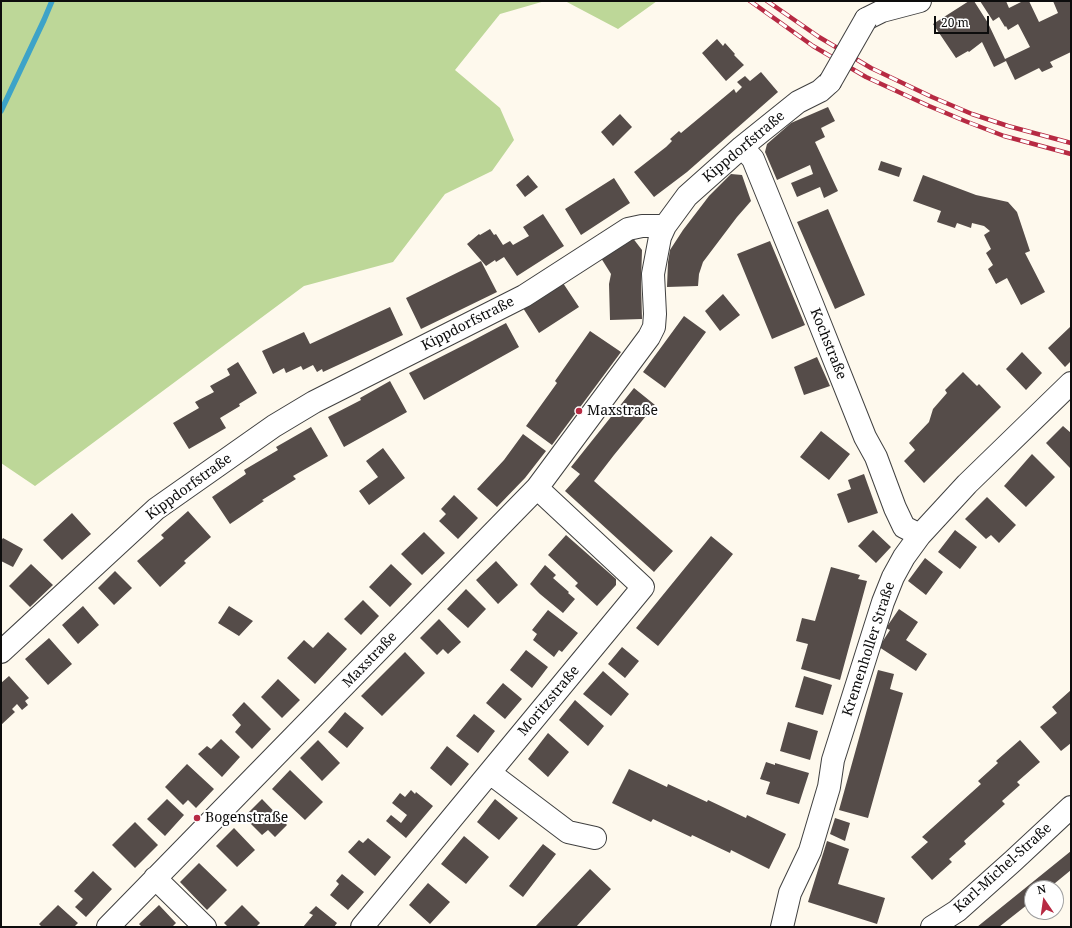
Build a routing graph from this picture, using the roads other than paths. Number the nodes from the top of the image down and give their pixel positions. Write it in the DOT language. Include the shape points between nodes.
graph roads {
  1 [pos="920,1"];
  2 [pos="742,147"];
  3 [pos="664,226"];
  4 [pos="1071,383"];
  5 [pos="537,488"];
  6 [pos="920,535"];
  7 [pos="1,652"];
  8 [pos="490,773"];
  9 [pos="1071,807"];
  10 [pos="595,838"];
  11 [pos="155,878"];
  12 [pos="108,927"];
  13 [pos="205,927"];
  14 [pos="362,927"];
  15 [pos="782,927"];
  16 [pos="932,927"];
  1 -- 2 [label="street, Kippdorfstraße, bridge" via="882,11 866,19 830,82 820,91 798,102"];
  2 -- 3 [label="street, Kippdorfstraße" via="686,196"];
  2 -- 6 [label="street, Kochstraße" via="753,159 895,508 904,527"];
  3 -- 5 [label="street, Maxstraße" via="653,274 654,327"];
  3 -- 7 [label="street, Kippdorfstraße" via="628,229 524,296 314,402 274,426 156,509"];
  4 -- 6 [label="street, Kremenholler Straße" via="967,484"];
  5 -- 8 [label="street, Moritzstraße" via="643,587"];
  5 -- 11 [label="street, Maxstraße"];
  6 -- 15 [label="street, Kremenholler Straße" via="904,557 882,602 833,760 829,787 810,851 790,893"];
  8 -- 10 [label="street" via="568,832"];
  8 -- 14 [label="street, Moritzstraße"];
  9 -- 16 [label="street, Karl-Michel-Straße" via="957,911"];
  11 -- 12 [label="street, Maxstraße"];
  11 -- 13 [label="street"];
}
